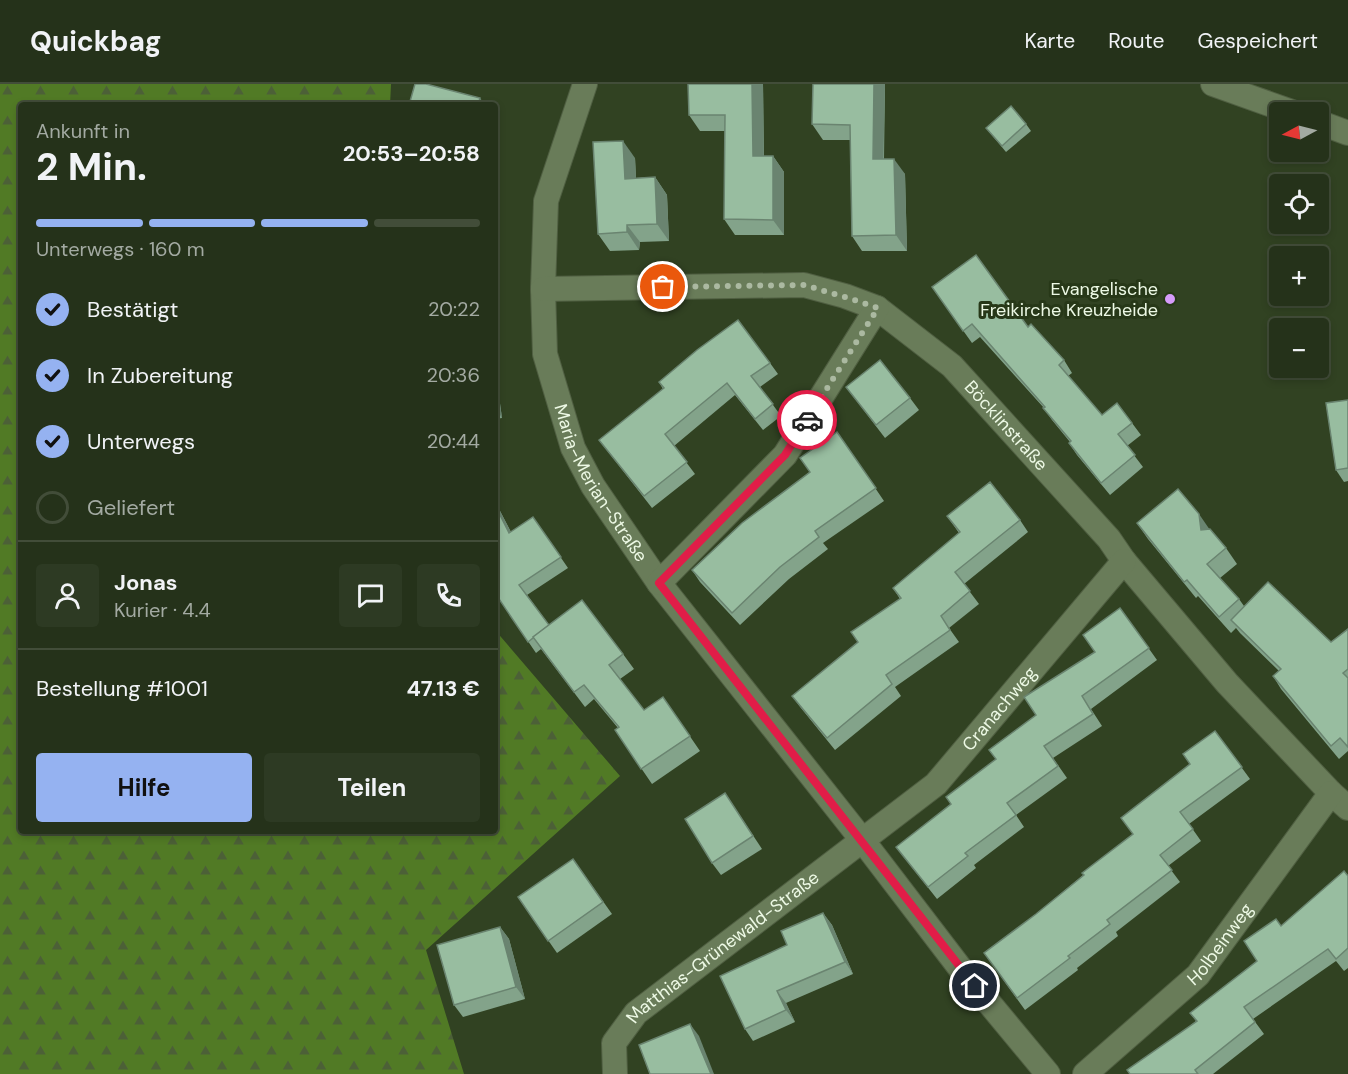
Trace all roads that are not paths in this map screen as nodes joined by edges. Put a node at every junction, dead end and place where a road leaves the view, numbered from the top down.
1 (585, 84) edge
2 (1212, 84) edge
3 (1269, 104) edge
4 (1329, 126) edge
5 (1348, 133) edge
6 (543, 289) junction
7 (878, 308) junction
8 (1124, 561) junction
9 (659, 583) junction
10 (1340, 800) edge
11 (863, 841) junction
12 (615, 1074) edge
13 (1048, 1074) edge
14 (1084, 1074) edge

1 - 6 street, Maria-Merian-Straße
2 - 3 street
4 - 5 street
6 - 7 street, Böcklinstraße
6 - 9 street, Maria-Merian-Straße
7 - 8 street, Böcklinstraße
7 - 9 street
8 - 10 street, Böcklinstraße
8 - 11 street, Cranachweg
9 - 11 street, Maria-Merian-Straße
10 - 14 street, Holbeinweg
11 - 12 street, Matthias-Grünewald-Straße
11 - 13 street, Maria-Merian-Straße

